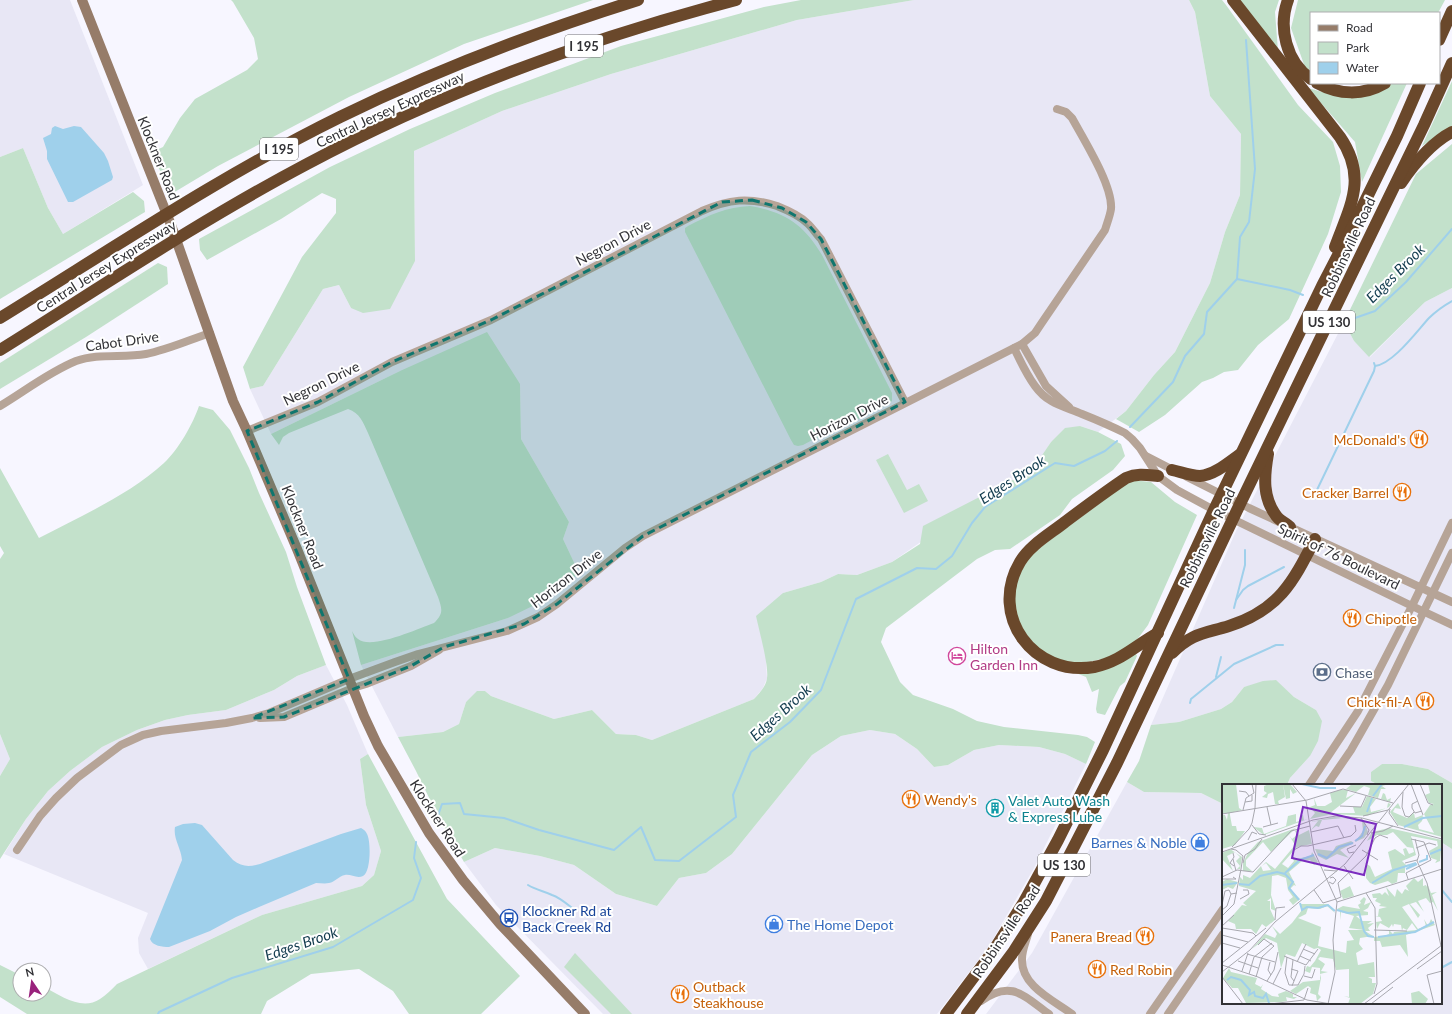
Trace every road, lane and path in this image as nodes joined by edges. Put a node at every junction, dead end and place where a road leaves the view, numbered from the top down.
1 (82, 0) edge
2 (638, 0) edge
3 (736, 0) edge
4 (1233, 0) edge
5 (1288, 0) edge
6 (1450, 14) edge
7 (1440, 29) edge
8 (1440, 38) edge
9 (1452, 63) edge
10 (1310, 78) edge
11 (1319, 84) edge
12 (1383, 84) edge
13 (1420, 84) edge
14 (1057, 109) dead end
15 (1452, 132) edge
16 (1386, 201) junction
17 (1311, 309) junction
18 (0, 318) edge
19 (210, 333) junction
20 (1022, 344) junction
21 (1014, 348) junction
22 (0, 350) edge
23 (906, 402) junction
24 (0, 406) edge
25 (1073, 410) junction
26 (248, 431) junction
27 (1270, 442) junction
28 (1241, 453) junction
29 (1145, 456) junction
30 (1172, 470) junction
31 (1158, 476) junction
32 (1221, 494) junction
33 (1240, 504) junction
34 (1214, 510) junction
35 (1233, 518) junction
36 (1452, 523) edge
37 (1290, 528) junction
38 (1315, 539) junction
39 (1452, 553) edge
40 (1307, 555) junction
41 (1420, 588) junction
42 (1432, 593) junction
43 (1452, 602) edge
44 (1412, 606) junction
45 (1424, 612) junction
46 (1452, 625) edge
47 (1158, 633) junction
48 (1165, 660) junction
49 (351, 684) junction
50 (1310, 784) edge
51 (1328, 784) edge
52 (17, 850) dead end
53 (1222, 910) edge
54 (1031, 924) junction
55 (1222, 935) edge
56 (969, 1011) edge
57 (585, 1014) edge
58 (946, 1014) edge
59 (1049, 1014) edge
60 (1072, 1014) edge
61 (1150, 1014) edge
62 (1168, 1014) edge

1 - 19 main road, Klockner Road
2 - 18 highway, Central Jersey Expressway / I 195
3 - 22 highway, Central Jersey Expressway / I 195
4 - 17 highway
5 - 10 highway
6 - 7 highway
6 - 8 highway
9 - 16 highway, Robbinsville Road / US 130
11 - 12 highway
13 - 17 highway, Robbinsville Road / US 130
14 - 20 street, Horizon Drive
15 - 16 highway
16 - 27 highway, Robbinsville Road / US 130
17 - 28 highway, Robbinsville Road / US 130
19 - 24 street, Cabot Drive
19 - 26 main road, Klockner Road
20 - 21 street, Horizon Drive
20 - 25 street
21 - 23 street, Horizon Drive
21 - 25 street
23 - 26 street, Negron Drive
23 - 49 street, Horizon Drive
25 - 29 street
26 - 49 main road, Klockner Road
27 - 33 highway, Robbinsville Road / US 130
27 - 37 highway
28 - 30 highway
28 - 32 highway, Robbinsville Road / US 130
29 - 30 street, Spirit of 76 Boulevard
29 - 31 street
30 - 32 street, Spirit of 76 Boulevard
31 - 34 street, Spirit of 76 Boulevard
31 - 47 highway
32 - 33 street, Spirit of 76 Boulevard
32 - 34 highway, Robbinsville Road / US 130
33 - 35 highway, Robbinsville Road / US 130
33 - 37 street, Spirit of 76 Boulevard
34 - 35 street, Spirit of 76 Boulevard
34 - 47 highway, Robbinsville Road / US 130
35 - 40 street, Spirit of 76 Boulevard
35 - 48 highway, Robbinsville Road / US 130
36 - 41 street
37 - 38 street, Spirit of 76 Boulevard
38 - 40 highway
38 - 41 street, Spirit of 76 Boulevard
39 - 42 street
40 - 44 street, Spirit of 76 Boulevard
40 - 48 highway
41 - 42 street, Spirit of 76 Boulevard
41 - 44 street
42 - 43 street, Spirit of 76 Boulevard
42 - 45 street
44 - 45 street, Spirit of 76 Boulevard
44 - 50 street
45 - 46 street, Spirit of 76 Boulevard
45 - 51 street
47 - 58 highway, Robbinsville Road / US 130
48 - 54 highway, Robbinsville Road / US 130
49 - 52 street, Horizon Drive
49 - 57 main road, Klockner Road
53 - 61 street
54 - 56 highway, Robbinsville Road / US 130
54 - 60 street
55 - 62 street
56 - 59 street

